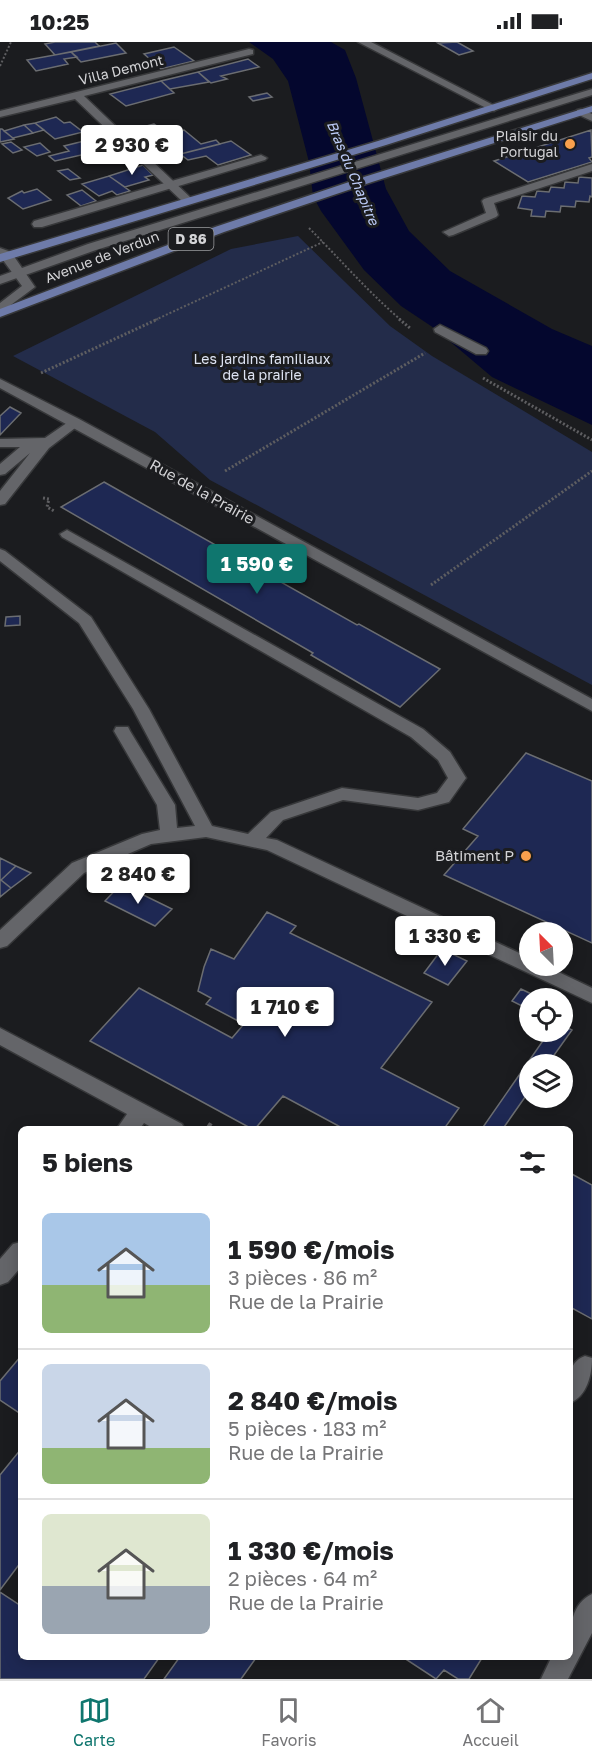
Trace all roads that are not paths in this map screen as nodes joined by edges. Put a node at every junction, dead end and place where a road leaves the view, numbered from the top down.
1 (363, 42) edge
2 (249, 52) dead end
3 (592, 76) edge
4 (592, 92) edge
5 (78, 96) junction
6 (494, 108) junction
7 (588, 113) edge
8 (0, 114) edge
9 (261, 158) dead end
10 (592, 167) edge
11 (171, 185) junction
12 (188, 201) junction
13 (38, 224) dead end
14 (449, 232) dead end
15 (2, 255) edge
16 (19, 272) junction
17 (0, 280) edge
18 (0, 311) edge
19 (440, 329) dead end
20 (481, 351) dead end
21 (0, 383) edge
22 (74, 422) junction
23 (54, 438) junction
24 (34, 443) junction
25 (0, 444) edge
26 (0, 471) edge
27 (0, 501) edge
28 (67, 534) dead end
29 (0, 554) edge
30 (592, 706) edge
31 (122, 731) dead end
32 (206, 831) junction
33 (169, 835) junction
34 (252, 841) junction
35 (0, 941) edge
36 (592, 996) edge
37 (0, 1036) edge
38 (142, 1111) junction
39 (129, 1126) edge
40 (168, 1126) edge
41 (18, 1254) edge
42 (0, 1275) edge
43 (582, 1364) edge
44 (573, 1385) edge
45 (592, 1607) edge
46 (573, 1643) edge
47 (564, 1660) edge
48 (554, 1679) edge

1 - 6 street
2 - 5 street, Villa Demont
3 - 6 main road, Avenue de Verdun / D 86
4 - 16 street, Avenue de Verdun
5 - 8 street, Villa Demont
5 - 11 street
6 - 12 main road, Avenue de Verdun / D 86
7 - 18 main road, Avenue de Verdun / D 86
9 - 11 street
10 - 14 street
11 - 12 street
11 - 13 street
12 - 15 main road, Avenue de Verdun / D 86
15 - 16 street
16 - 17 street, Avenue de Verdun
16 - 18 street
19 - 20 street
21 - 22 street, Rue de la Prairie
22 - 23 street
22 - 30 street, Rue de la Prairie
23 - 24 street
23 - 27 street
24 - 25 street
24 - 26 street
28 - 34 street
29 - 32 street
31 - 33 street
32 - 33 street
32 - 34 street
33 - 35 street
34 - 36 street
37 - 38 street
38 - 39 street
38 - 40 street
41 - 42 street
43 - 44 street
45 - 46 street
47 - 48 street

